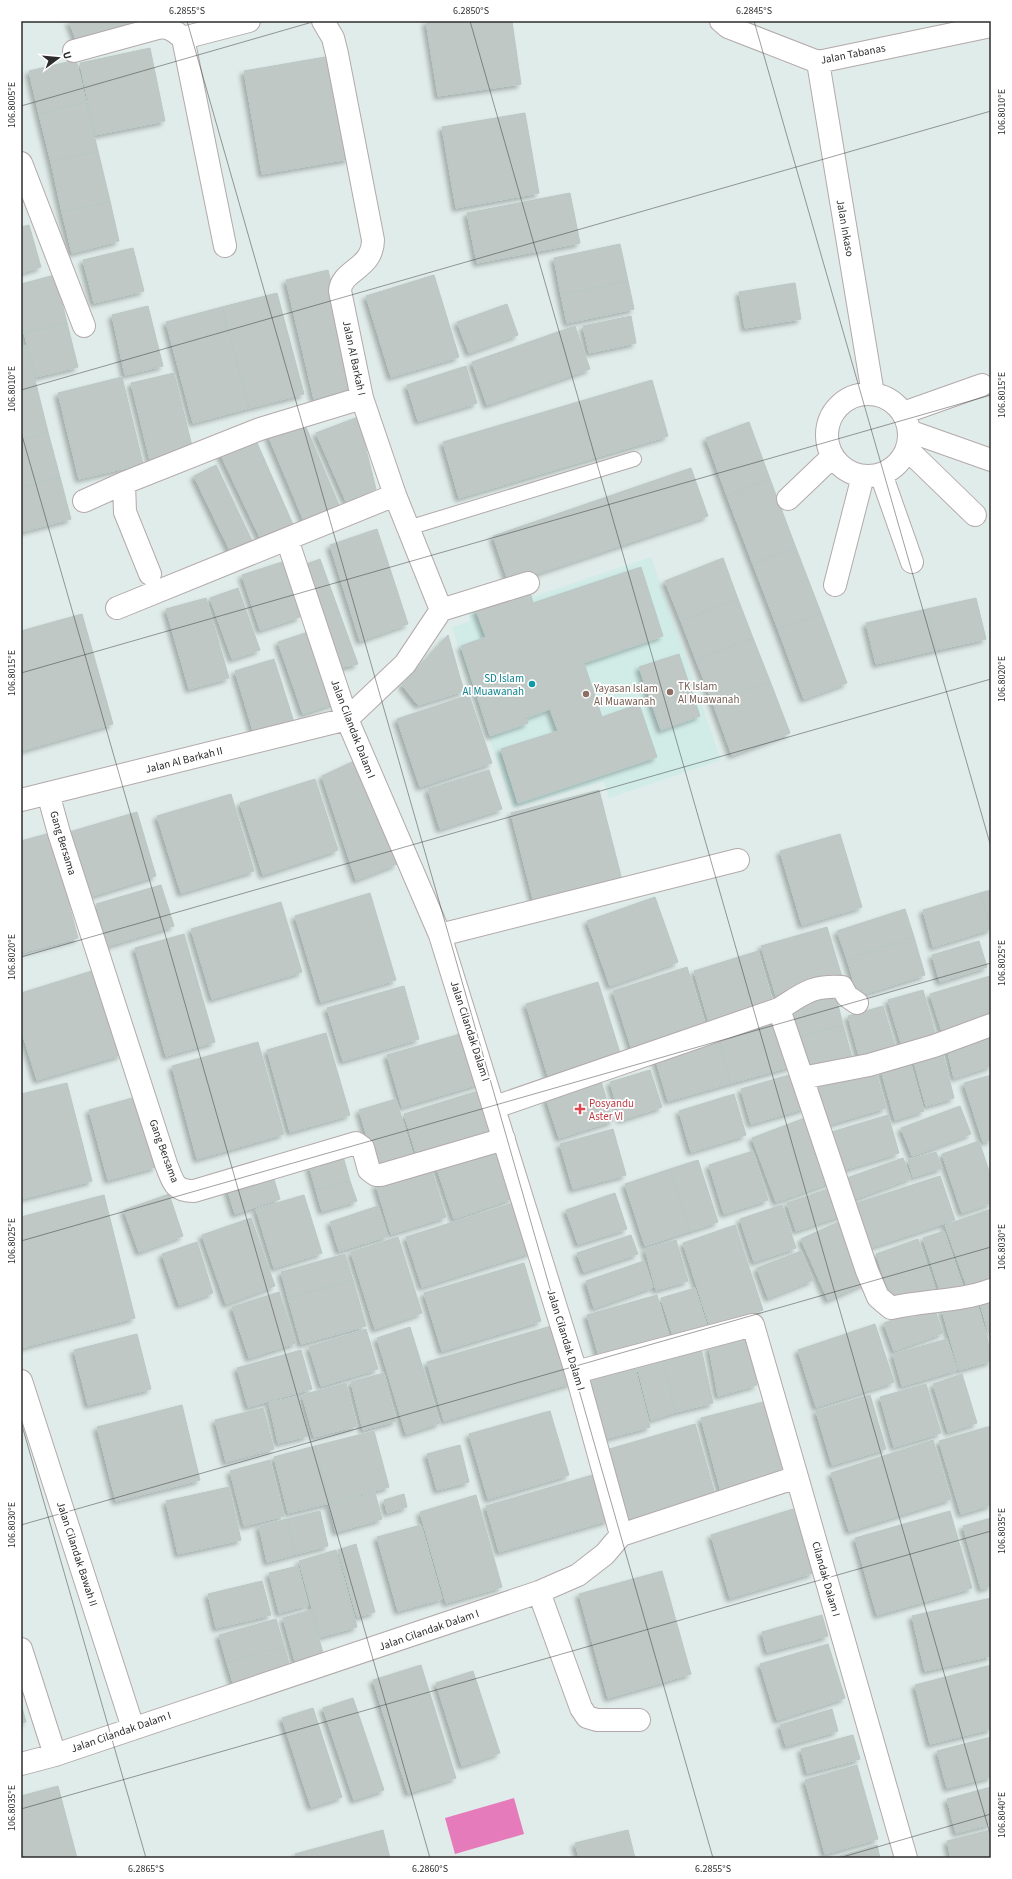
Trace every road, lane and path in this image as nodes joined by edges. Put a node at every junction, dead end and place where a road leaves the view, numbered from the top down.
1 (249, 21) edge
2 (323, 21) edge
3 (721, 21) edge
4 (991, 26) edge
5 (183, 38) junction
6 (74, 51) dead end
7 (818, 62) junction
8 (21, 163) edge
9 (225, 246) dead end
10 (84, 326) dead end
11 (982, 385) dead end
12 (873, 394) junction
13 (362, 398) junction
14 (906, 431) junction
15 (833, 456) junction
16 (634, 459) dead end
17 (991, 460) edge
18 (872, 475) junction
19 (124, 483) junction
20 (395, 495) junction
21 (788, 499) dead end
22 (84, 501) dead end
23 (975, 515) dead end
24 (408, 528) junction
25 (286, 539) junction
26 (912, 562) dead end
27 (150, 574) dead end
28 (528, 583) dead end
29 (835, 585) dead end
30 (117, 608) dead end
31 (441, 610) junction
32 (347, 719) junction
33 (48, 793) junction
34 (21, 800) edge
35 (738, 860) dead end
36 (440, 935) junction
37 (857, 1003) dead end
38 (779, 1009) junction
39 (991, 1026) edge
40 (802, 1078) junction
41 (495, 1107) junction
42 (504, 1139) junction
43 (991, 1290) edge
44 (576, 1372) junction
45 (21, 1381) edge
46 (797, 1477) junction
47 (621, 1534) junction
48 (538, 1592) junction
49 (21, 1649) edge
50 (639, 1720) dead end
51 (133, 1728) junction
52 (55, 1755) junction
53 (21, 1764) edge
54 (906, 1858) edge

1 - 5 street
2 - 13 street, Jalan Al Barkah I
3 - 7 street, Jalan Tabanas
4 - 7 street, Jalan Tabanas
5 - 6 street
5 - 9 street
7 - 12 street, Jalan Inkaso
8 - 10 street
11 - 14 street
12 - 14 street
12 - 15 street
13 - 19 street
13 - 20 street, Jalan Al Barkah I
14 - 17 street
14 - 18 street
14 - 23 street
15 - 18 street
15 - 21 street
16 - 24 lane
18 - 26 street
18 - 29 street
19 - 22 street
19 - 27 street
20 - 24 street, Jalan Al Barkah I
20 - 25 street
24 - 31 street, Jalan Al Barkah I
25 - 30 street
25 - 32 street, Jalan Cilandak Dalam I
28 - 31 street
31 - 32 street
32 - 33 street, Jalan Al Barkah II
32 - 36 street, Jalan Cilandak Dalam I
33 - 34 street, Jalan Al Barkah II
33 - 42 street, Gang Bersama
35 - 36 street
36 - 41 street, Jalan Cilandak Dalam I
37 - 38 street
38 - 40 street
38 - 41 street
39 - 40 street
40 - 43 street
41 - 42 street, Jalan Cilandak Dalam I
42 - 44 street, Jalan Cilandak Dalam I
44 - 46 street, Cilandak Dalam I
44 - 47 street, Jalan Cilandak Dalam I
45 - 51 street, Jalan Cilandak Bawah II
46 - 47 street
46 - 54 street, Cilandak Dalam I
47 - 48 street, Jalan Cilandak Dalam I
48 - 50 street
48 - 51 street, Jalan Cilandak Dalam I
49 - 52 street
51 - 52 street, Jalan Cilandak Dalam I
52 - 53 street, Jalan Cilandak Dalam I

